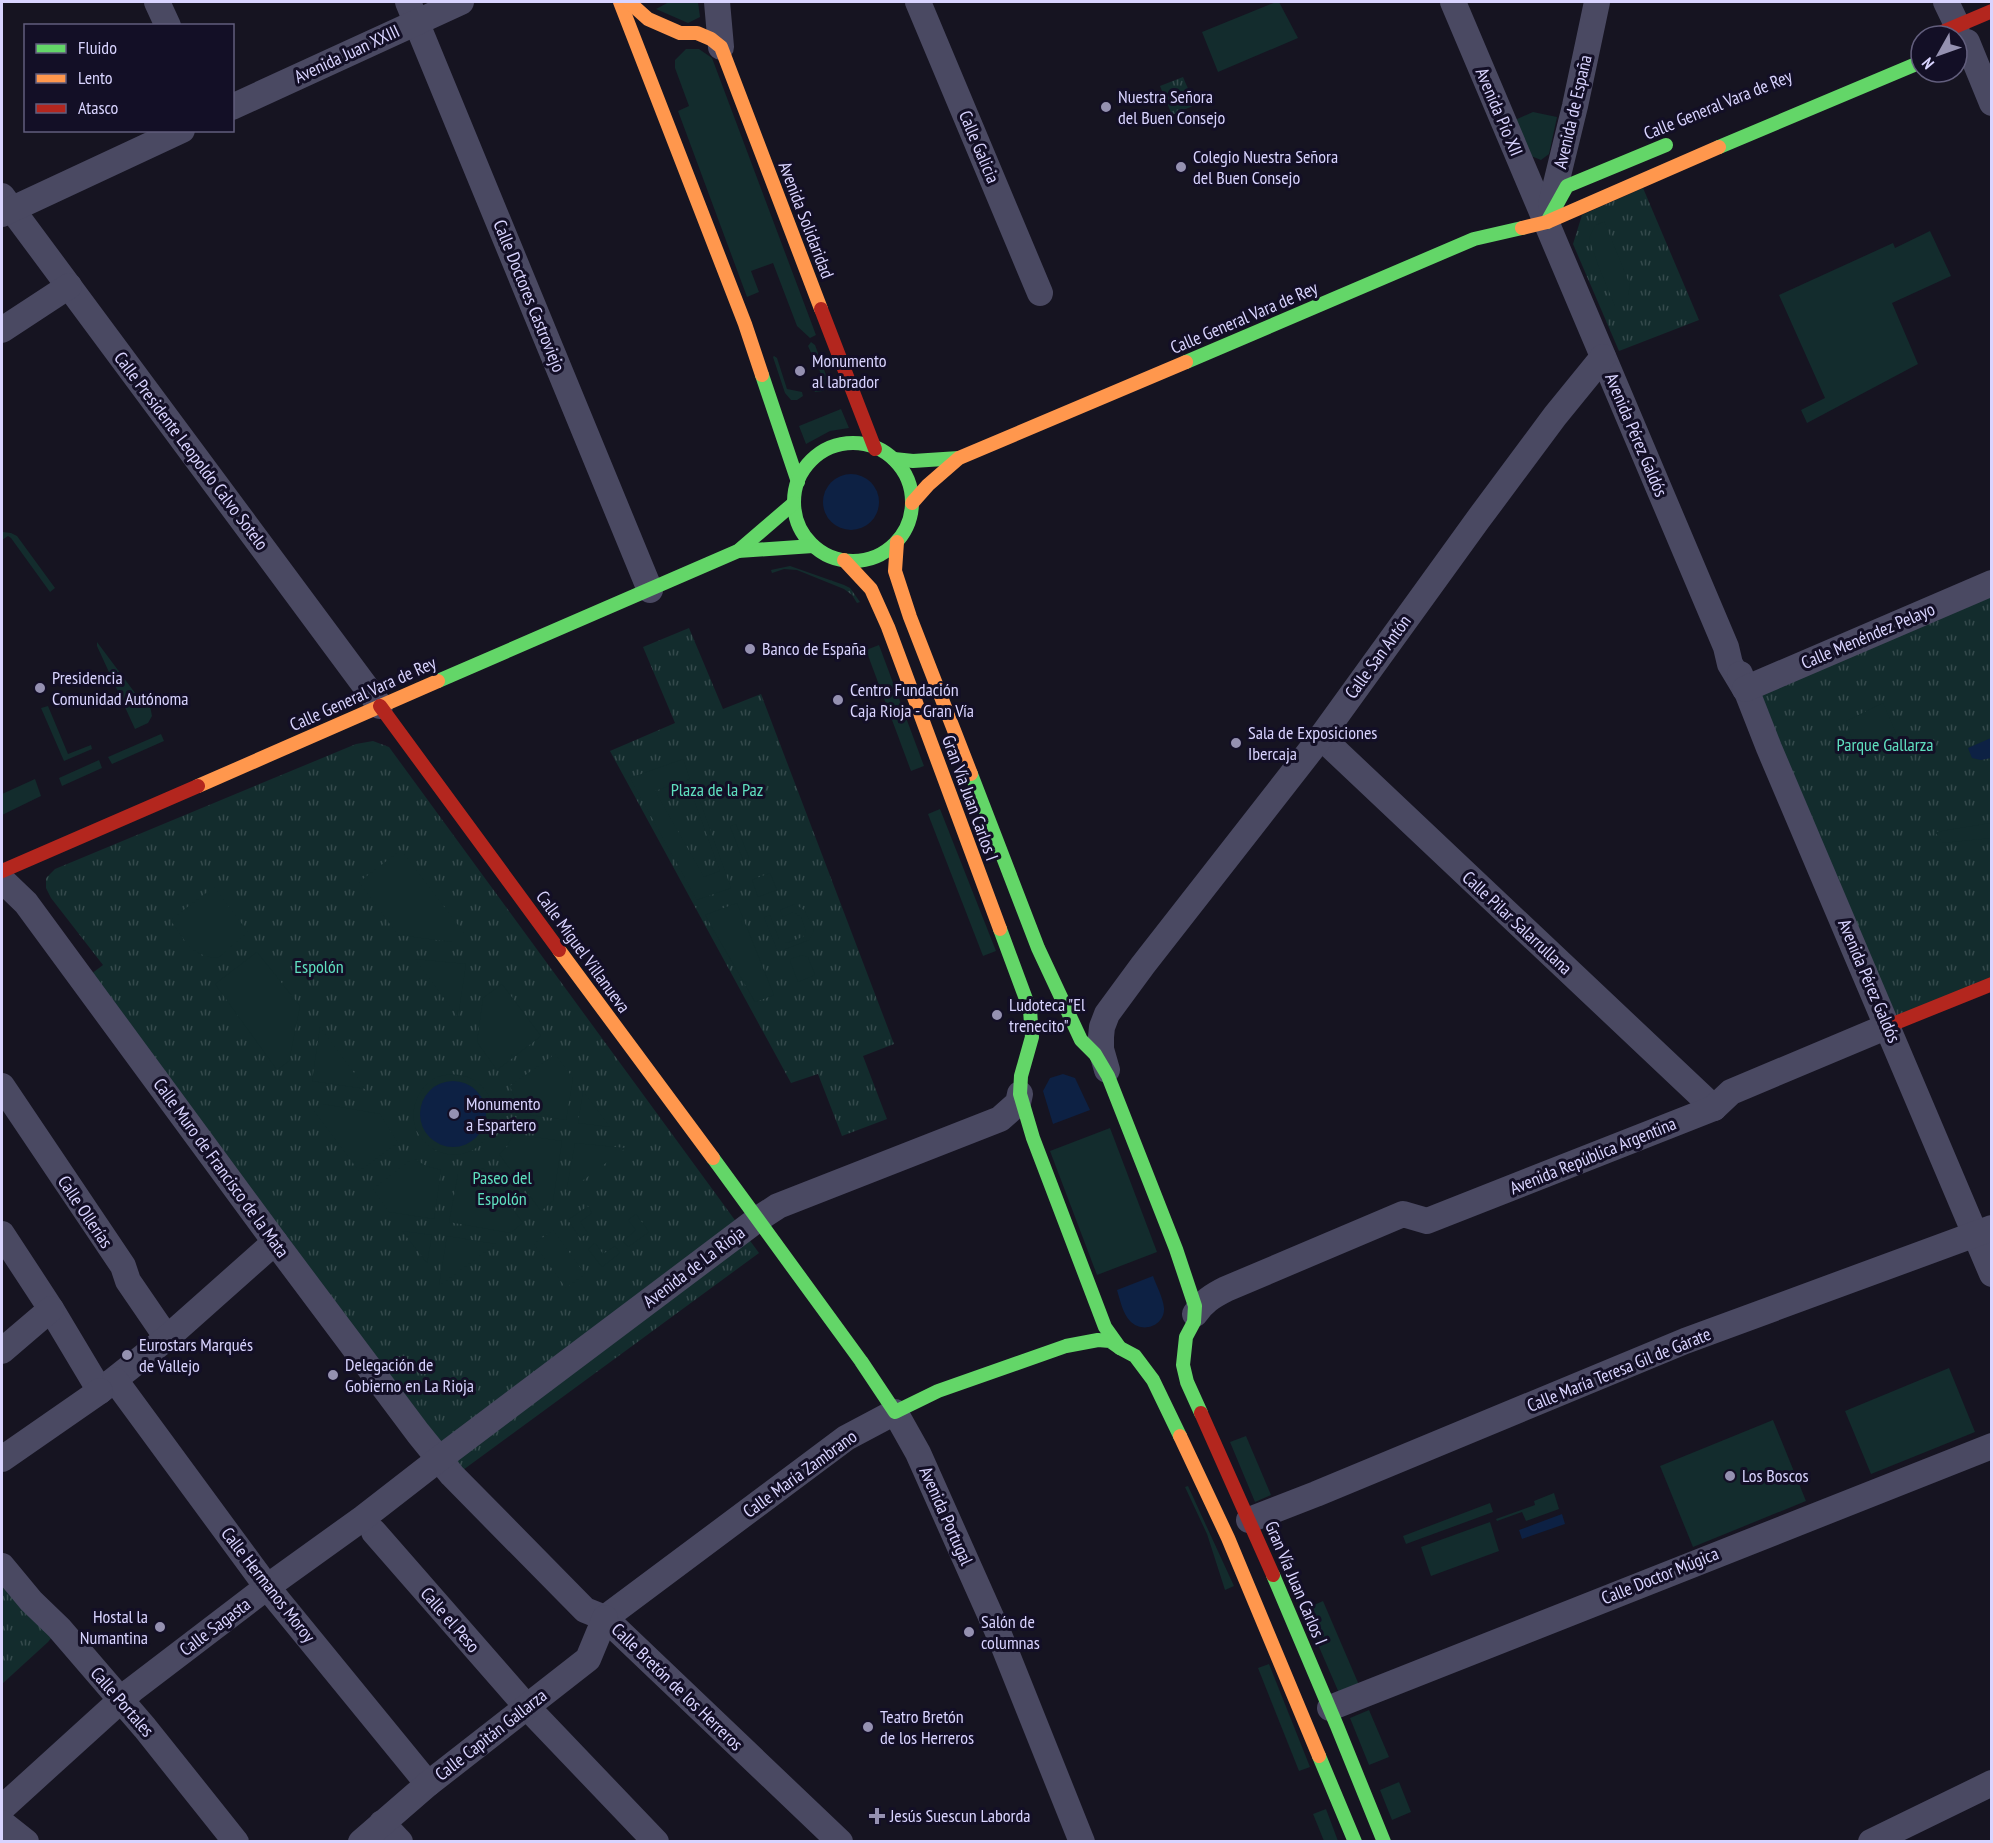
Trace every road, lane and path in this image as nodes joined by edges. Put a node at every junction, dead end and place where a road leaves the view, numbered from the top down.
1 (157, 2) edge
2 (461, 2) edge
3 (620, 2) edge
4 (629, 2) edge
5 (717, 2) edge
6 (918, 2) edge
7 (1453, 2) edge
8 (1597, 2) edge
9 (1946, 2) edge
10 (1992, 11) edge
11 (412, 12) edge
12 (167, 24) edge
13 (1959, 24) edge
14 (680, 33) junction
15 (1969, 34) edge
16 (665, 45) dead end
17 (1969, 45) edge
18 (721, 47) junction
19 (656, 59) dead end
20 (1909, 67) edge
21 (649, 78) junction
22 (1992, 103) edge
23 (234, 106) edge
24 (177, 132) edge
25 (1682, 139) dead end
26 (5, 206) edge
27 (1547, 222) junction
28 (69, 286) junction
29 (1040, 293) dead end
30 (2, 330) edge
31 (1603, 357) junction
32 (875, 449) junction
33 (959, 458) junction
34 (894, 459) junction
35 (798, 482) junction
36 (794, 503) junction
37 (912, 503) junction
38 (897, 542) junction
39 (813, 546) junction
40 (738, 551) junction
41 (844, 560) junction
42 (1992, 584) edge
43 (650, 590) junction
44 (1745, 689) junction
45 (380, 706) junction
46 (1321, 737) junction
47 (2, 871) edge
48 (2, 880) edge
49 (1992, 984) edge
50 (1105, 1020) junction
51 (1888, 1026) junction
52 (1071, 1031) junction
53 (1042, 1044) dead end
54 (1027, 1059) junction
55 (1108, 1076) junction
56 (2, 1086) edge
57 (1020, 1094) junction
58 (1714, 1108) junction
59 (980, 1128) junction
60 (1033, 1138) junction
61 (758, 1219) junction
62 (1983, 1232) edge
63 (2, 1234) edge
64 (275, 1242) junction
65 (1992, 1274) edge
66 (51, 1309) junction
67 (1101, 1315) junction
68 (1190, 1326) junction
69 (167, 1338) junction
70 (1082, 1342) junction
71 (1120, 1348) junction
72 (2, 1351) edge
73 (1172, 1352) dead end
74 (1135, 1356) junction
75 (1155, 1358) dead end
76 (102, 1383) junction
77 (895, 1412) junction
78 (1992, 1446) edge
79 (2, 1459) edge
80 (439, 1459) junction
81 (1249, 1520) junction
82 (374, 1532) dead end
83 (2, 1566) edge
84 (267, 1587) junction
85 (605, 1618) junction
86 (120, 1700) junction
87 (527, 1707) junction
88 (1330, 1708) junction
89 (1992, 1783) edge
90 (428, 1784) junction
91 (2, 1808) edge
92 (2, 1823) edge
93 (382, 1823) junction
94 (27, 1842) edge
95 (237, 1842) edge
96 (362, 1842) edge
97 (400, 1842) edge
98 (656, 1842) edge
99 (840, 1842) edge
100 (1082, 1842) edge
101 (1355, 1842) edge
102 (1384, 1842) edge
103 (1870, 1842) edge

1 - 12 street
2 - 11 street, Avenida Juan XXIII
3 - 21 main road
4 - 14 main road
5 - 18 street
6 - 29 street, Calle Galicia
7 - 27 street, Avenida Pío XII
8 - 27 street, Avenida de España
9 - 13 street
10 - 15 main road
11 - 23 street, Avenida Juan XXIII
11 - 43 street, Calle Doctores Castroviejo
14 - 16 main road
14 - 18 main road
17 - 22 street
18 - 32 main road, Avenida Solidaridad
19 - 21 main road
20 - 27 main road, Calle General Vara de Rey
21 - 35 main road
24 - 26 street
25 - 27 main road, Calle General Vara de Rey
26 - 28 street, Calle Presidente Leopoldo Calvo Sotelo
27 - 31 street, Avenida Pérez Galdós
27 - 33 main road, Calle General Vara de Rey
28 - 30 street
28 - 45 street, Calle Presidente Leopoldo Calvo Sotelo
31 - 44 street, Avenida Pérez Galdós
31 - 46 street, Calle San Antón
32 - 34 main road
32 - 35 main road
33 - 34 main road, Calle General Vara de Rey
33 - 37 main road, Calle General Vara de Rey
34 - 37 main road
35 - 36 main road
36 - 39 main road
36 - 40 main road, Calle General Vara de Rey
37 - 38 main road
38 - 41 main road
38 - 52 main road, Gran Vía Juan Carlos I
39 - 40 main road, Calle General Vara de Rey
39 - 41 main road
40 - 43 main road, Calle General Vara de Rey
41 - 54 main road, Gran Vía Juan Carlos I
42 - 44 street, Calle Menéndez Pelayo
43 - 45 main road, Calle General Vara de Rey
44 - 51 street, Avenida Pérez Galdós
45 - 47 main road, Calle General Vara de Rey
45 - 61 main road, Calle Miguel Villanueva
46 - 50 street, Calle San Antón
46 - 58 street, Calle Pilar Salarrullana
48 - 64 street, Calle Muro de Francisco de la Mata
49 - 51 main road, Avenida República Argentina
50 - 52 street, Calle San Antón
50 - 55 street
51 - 58 street, Avenida República Argentina
51 - 62 street, Avenida Pérez Galdós
52 - 55 main road, Gran Vía Juan Carlos I
53 - 54 main road
54 - 57 main road, Gran Vía Juan Carlos I
55 - 68 main road, Gran Vía Juan Carlos I
56 - 69 street, Calle Ollerías
57 - 59 street, Avenida de La Rioja
57 - 60 main road, Gran Vía Juan Carlos I
58 - 68 street, Avenida República Argentina
59 - 60 street, Avenida de La Rioja
59 - 61 street, Avenida de La Rioja
60 - 67 main road, Gran Vía Juan Carlos I
61 - 77 main road, Avenida Portugal
61 - 80 street, Avenida de La Rioja
62 - 65 street, Avenida Pérez Galdós
62 - 81 street, Calle María Teresa Gil de Gárate
63 - 66 street, Calle Hermanos Moroy
64 - 69 street
64 - 80 street, Calle Muro de Francisco de la Mata
66 - 72 street
66 - 76 street, Calle Hermanos Moroy
67 - 70 main road
67 - 71 main road, Gran Vía Juan Carlos I
68 - 73 main road
68 - 81 main road, Gran Vía Juan Carlos I
69 - 76 street
70 - 71 main road, Calle María Zambrano
70 - 77 main road, Calle María Zambrano
71 - 74 main road, Gran Vía Juan Carlos I
74 - 75 main road, Gran Vía Juan Carlos I
74 - 101 main road, Gran Vía Juan Carlos I
76 - 79 street
76 - 84 street, Calle Hermanos Moroy
77 - 85 street, Calle María Zambrano
77 - 100 street, Avenida Portugal
78 - 88 street, Calle Doctor Múgica
80 - 84 street, Calle Sagasta
80 - 85 street, Calle Bretón de los Herreros
81 - 88 main road, Gran Vía Juan Carlos I
82 - 87 street, Calle el Peso
83 - 86 street, Calle Portales
84 - 86 street, Calle Sagasta
84 - 90 street, Calle Hermanos Moroy
85 - 87 street, Calle Capitán Gallarza
85 - 99 street, Calle Bretón de los Herreros
86 - 91 street, Calle Sagasta
86 - 95 street, Calle Portales
87 - 90 street, Calle Capitán Gallarza
87 - 98 street, Calle el Peso
88 - 102 main road, Gran Vía Juan Carlos I
89 - 103 street
90 - 93 street, Calle Capitán Gallarza
92 - 94 street
93 - 96 street, Calle Capitán Gallarza
93 - 97 street

